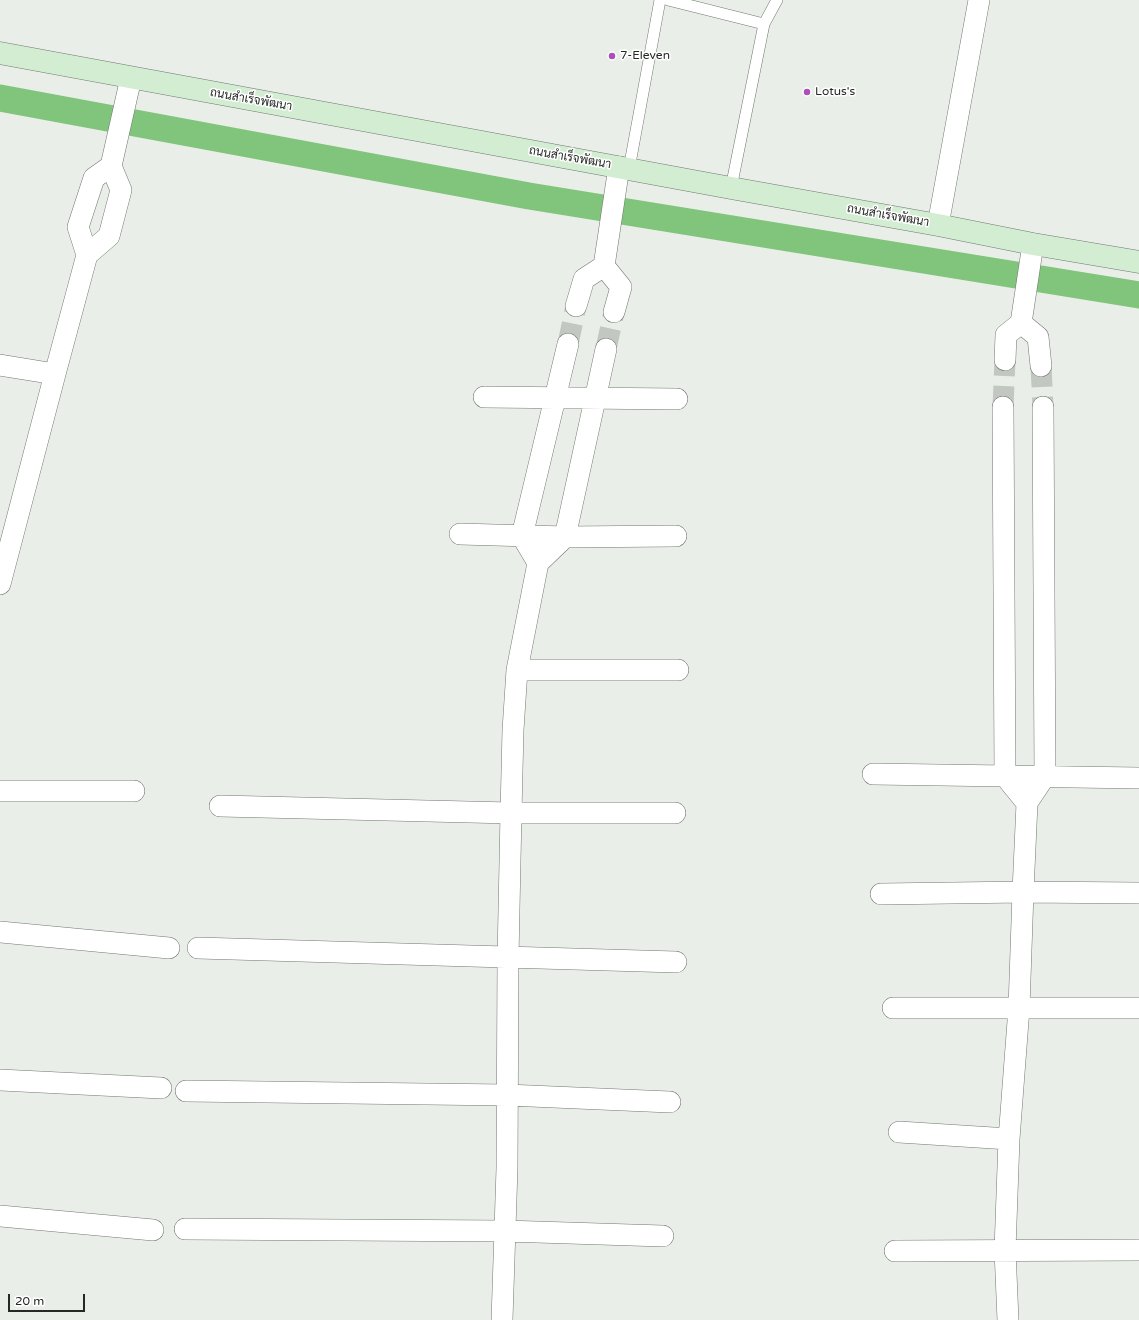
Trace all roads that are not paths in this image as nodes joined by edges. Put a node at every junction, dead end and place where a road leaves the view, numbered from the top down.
1 (660, 0) edge
2 (668, 0) edge
3 (777, 0) edge
4 (979, 0) edge
5 (764, 24) junction
6 (0, 53) edge
7 (131, 78) junction
8 (113, 159) junction
9 (624, 168) junction
10 (731, 188) junction
11 (938, 225) junction
12 (1033, 244) junction
13 (87, 255) junction
14 (605, 261) junction
15 (1139, 262) edge
16 (576, 306) tunnel mouth
17 (614, 312) tunnel mouth
18 (1022, 318) junction
19 (568, 344) tunnel mouth
20 (606, 349) tunnel mouth
21 (1005, 360) tunnel mouth
22 (0, 365) edge
23 (1041, 366) tunnel mouth
24 (55, 374) junction
25 (484, 397) dead end
26 (555, 398) junction
27 (595, 398) junction
28 (677, 399) dead end
29 (1044, 407) tunnel mouth
30 (1003, 408) tunnel mouth
31 (460, 534) dead end
32 (522, 536) junction
33 (676, 536) dead end
34 (565, 537) junction
35 (6, 539) edge
36 (538, 563) junction
37 (0, 584) edge
38 (517, 670) junction
39 (678, 670) dead end
40 (873, 774) dead end
41 (1005, 776) junction
42 (1044, 776) junction
43 (1139, 778) edge
44 (134, 791) dead end
45 (0, 792) edge
46 (1027, 803) junction
47 (220, 806) dead end
48 (510, 813) junction
49 (675, 813) dead end
50 (1023, 892) junction
51 (1139, 893) edge
52 (881, 894) dead end
53 (0, 932) edge
54 (169, 948) dead end
55 (198, 948) dead end
56 (508, 958) junction
57 (676, 962) dead end
58 (893, 1008) dead end
59 (1019, 1008) junction
60 (1139, 1008) edge
61 (0, 1080) edge
62 (161, 1088) dead end
63 (186, 1091) dead end
64 (507, 1095) junction
65 (670, 1102) dead end
66 (899, 1132) dead end
67 (1009, 1139) junction
68 (0, 1216) edge
69 (185, 1229) dead end
70 (153, 1230) dead end
71 (505, 1231) junction
72 (663, 1236) dead end
73 (1005, 1250) junction
74 (1139, 1250) edge
75 (895, 1251) dead end
76 (502, 1320) edge
77 (1008, 1320) edge

1 - 9 lane
2 - 5 lane
3 - 5 lane
4 - 11 street
5 - 10 lane
6 - 7 street, ถนนสำเร็จพัฒนา
7 - 8 street
7 - 9 street, ถนนสำเร็จพัฒนา
8 - 13 street
8 - 13 street
9 - 10 street, ถนนสำเร็จพัฒนา
9 - 14 street
10 - 11 street, ถนนสำเร็จพัฒนา
11 - 12 street, ถนนสำเร็จพัฒนา
12 - 15 street, ถนนสำเร็จพัฒนา
12 - 18 street
13 - 24 street
14 - 16 street
14 - 17 street
18 - 21 street
18 - 23 street
19 - 26 street
20 - 27 street
22 - 24 street
24 - 35 street
25 - 26 street
26 - 27 street
26 - 32 street
27 - 28 street
27 - 34 street
29 - 42 street
30 - 41 street
31 - 32 street
32 - 34 street
32 - 36 street
33 - 34 street
34 - 36 street
35 - 37 street
36 - 38 street
38 - 39 street
38 - 48 street
40 - 41 street
41 - 42 street
41 - 46 street
42 - 43 street
42 - 46 street
44 - 45 street
46 - 50 street
47 - 48 street
48 - 49 street
48 - 56 street
50 - 51 street
50 - 52 street
50 - 59 street
53 - 54 street
55 - 56 street
56 - 57 street
56 - 64 street
58 - 59 street
59 - 60 street
59 - 67 street
61 - 62 street
63 - 64 street
64 - 65 street
64 - 71 street
66 - 67 street
67 - 73 street
68 - 70 street
69 - 71 street
71 - 72 street
71 - 76 street
73 - 74 street
73 - 75 street
73 - 77 street

